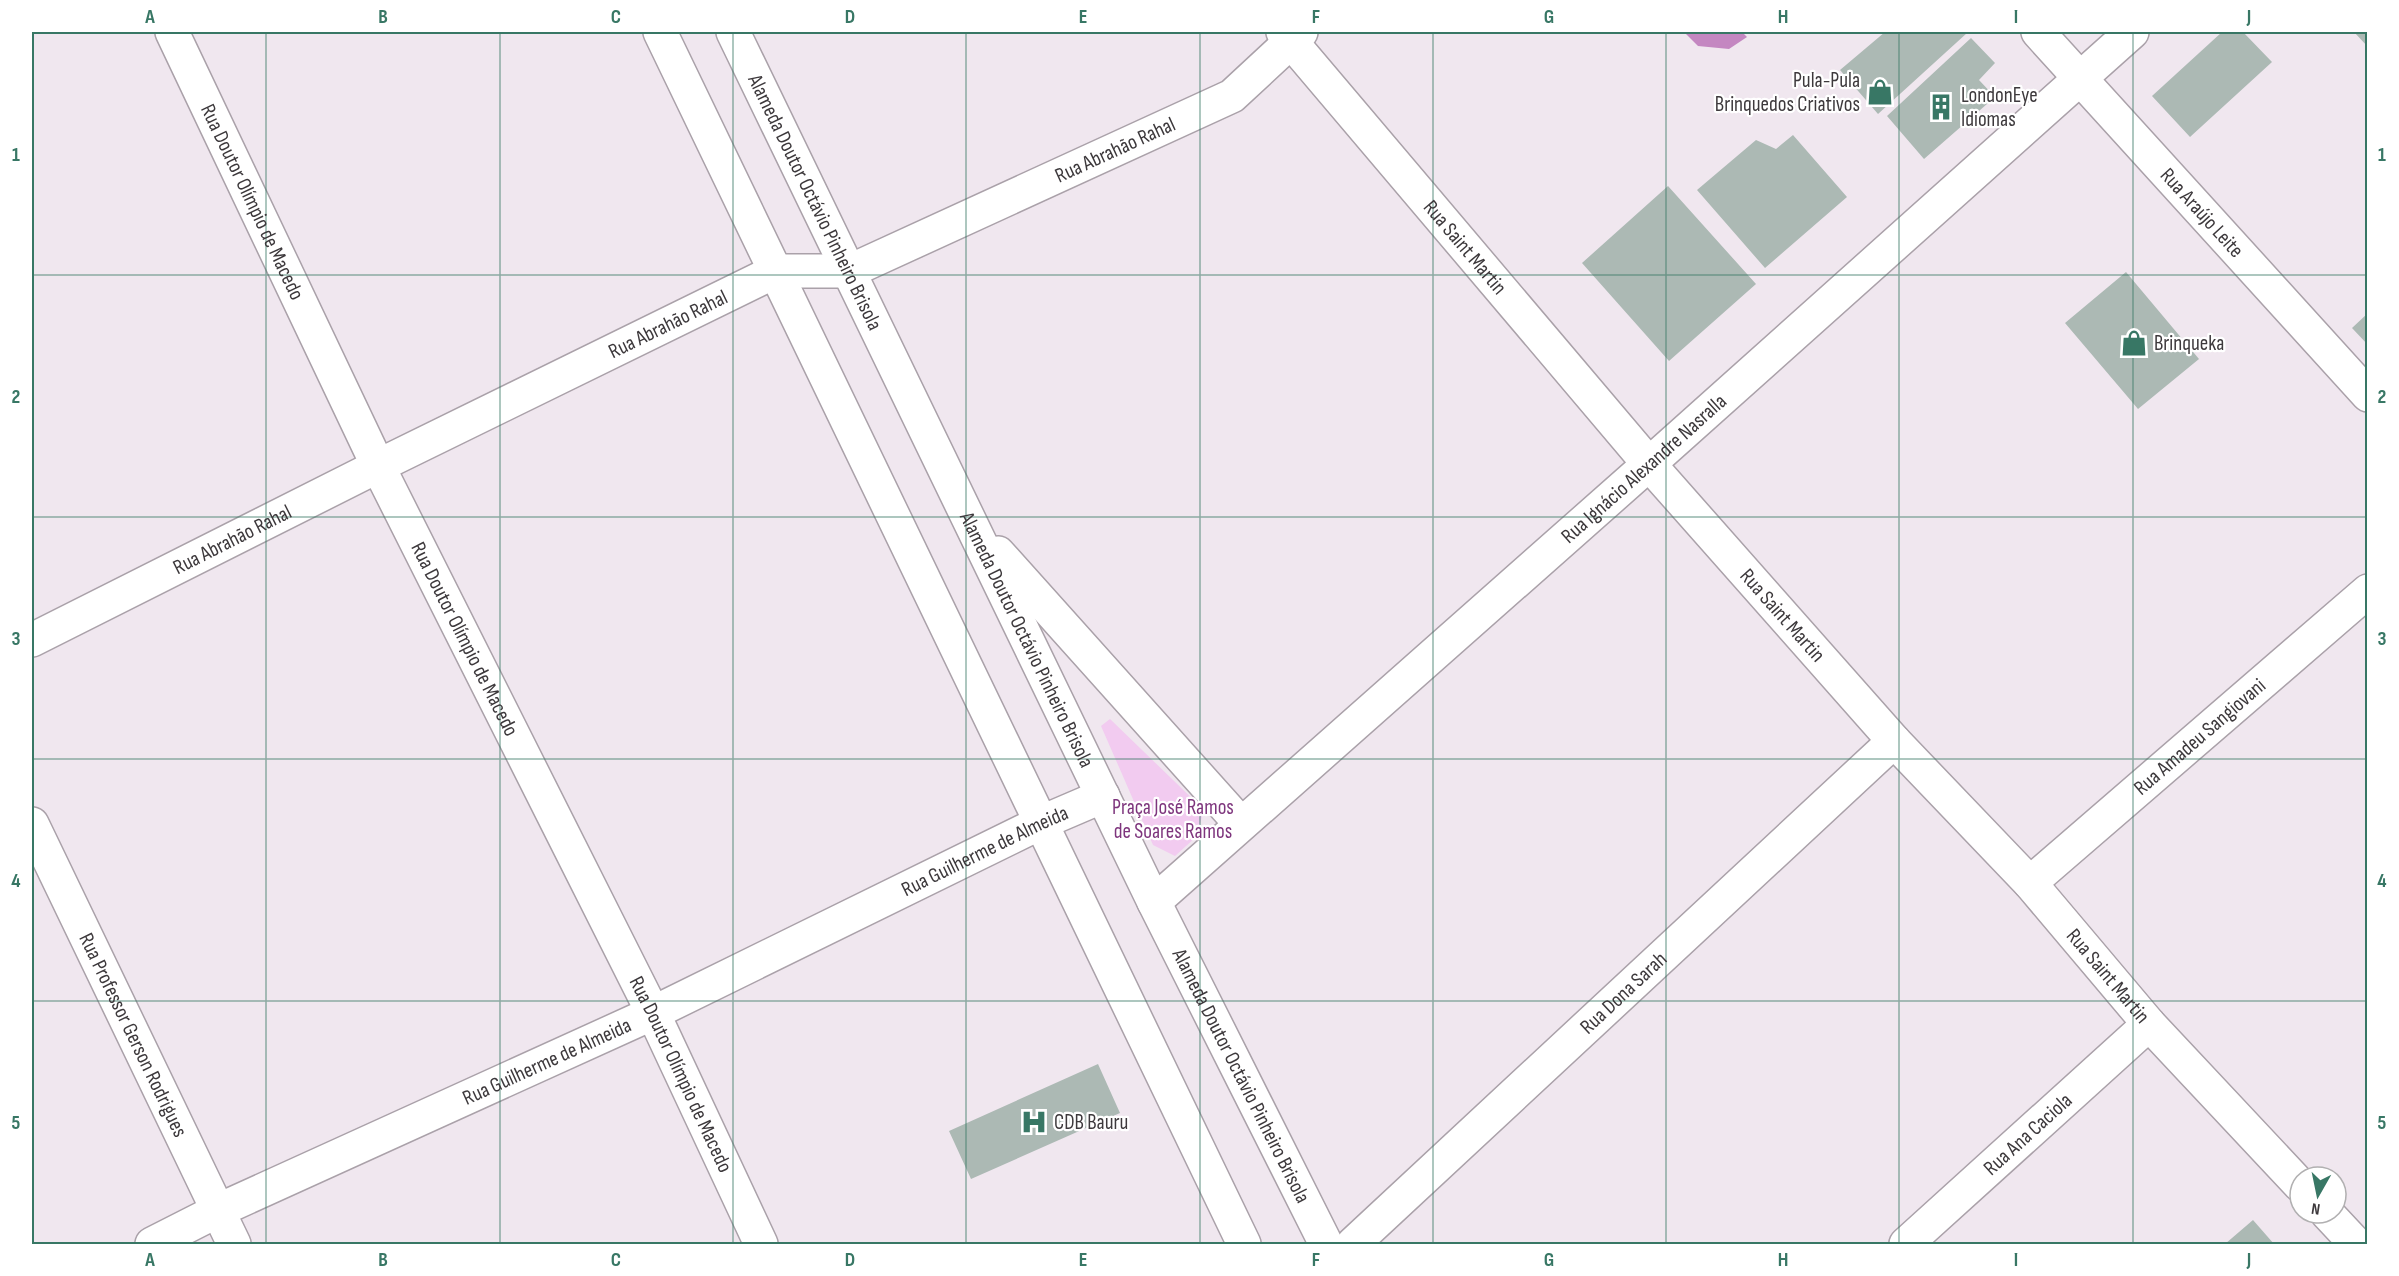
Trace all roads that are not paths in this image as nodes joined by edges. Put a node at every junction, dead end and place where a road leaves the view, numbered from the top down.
1 (172, 32) edge
2 (660, 32) edge
3 (733, 32) edge
4 (2037, 32) edge
5 (2132, 32) edge
6 (1292, 35) edge
7 (2080, 76) junction
8 (776, 271) junction
9 (850, 271) junction
10 (2367, 395) edge
11 (1649, 464) junction
12 (378, 466) junction
13 (972, 524) junction
14 (2367, 591) edge
15 (32, 640) edge
16 (1894, 741) junction
17 (1103, 796) junction
18 (1040, 823) junction
19 (32, 824) edge
20 (1241, 824) junction
21 (2030, 883) junction
22 (1154, 902) junction
23 (653, 1013) junction
24 (2149, 1024) junction
25 (2288, 1172) edge
26 (218, 1211) junction
27 (2338, 1225) edge
28 (152, 1245) edge
29 (234, 1245) edge
30 (760, 1245) edge
31 (1244, 1245) edge
32 (1326, 1245) edge
33 (1353, 1245) edge
34 (1906, 1245) edge
35 (2356, 1245) edge

1 - 12 street, Rua Doutor Olímpio de Macedo
2 - 8 street
3 - 9 street, Alameda Doutor Octávio Pinheiro Brisola
4 - 7 street, Rua Araújo Leite
5 - 7 street, Rua Ignácio Alexandre Nasralla
6 - 9 street, Rua Abrahão Rahal
6 - 11 street, Rua Saint Martin
7 - 10 street, Rua Araújo Leite
7 - 11 street, Rua Ignácio Alexandre Nasralla
8 - 9 street, Rua Abrahão Rahal
8 - 12 street, Rua Abrahão Rahal
8 - 18 street
9 - 13 street, Alameda Doutor Octávio Pinheiro Brisola
11 - 16 street, Rua Saint Martin
11 - 20 street, Rua Ignácio Alexandre Nasralla
12 - 15 street, Rua Abrahão Rahal
12 - 23 street, Rua Doutor Olímpio de Macedo
13 - 17 street, Alameda Doutor Octávio Pinheiro Brisola
13 - 20 street
14 - 21 street, Rua Amadeu Sangiovani
16 - 21 street, Rua Saint Martin
16 - 33 street, Rua Dona Sarah
17 - 18 street, Rua Guilherme de Almeida
17 - 22 street, Alameda Doutor Octávio Pinheiro Brisola
18 - 23 street, Rua Guilherme de Almeida
18 - 31 street
19 - 26 street, Rua Professor Gerson Rodrigues
20 - 22 street, Rua Ignácio Alexandre Nasralla
21 - 24 street, Rua Saint Martin
22 - 32 street, Alameda Doutor Octávio Pinheiro Brisola
23 - 26 street, Rua Guilherme de Almeida
23 - 30 street, Rua Doutor Olímpio de Macedo
24 - 25 street, Rua Saint Martin
24 - 34 street, Rua Ana Caciola
26 - 28 street, Rua Guilherme de Almeida
26 - 29 street, Rua Professor Gerson Rodrigues
27 - 35 street

